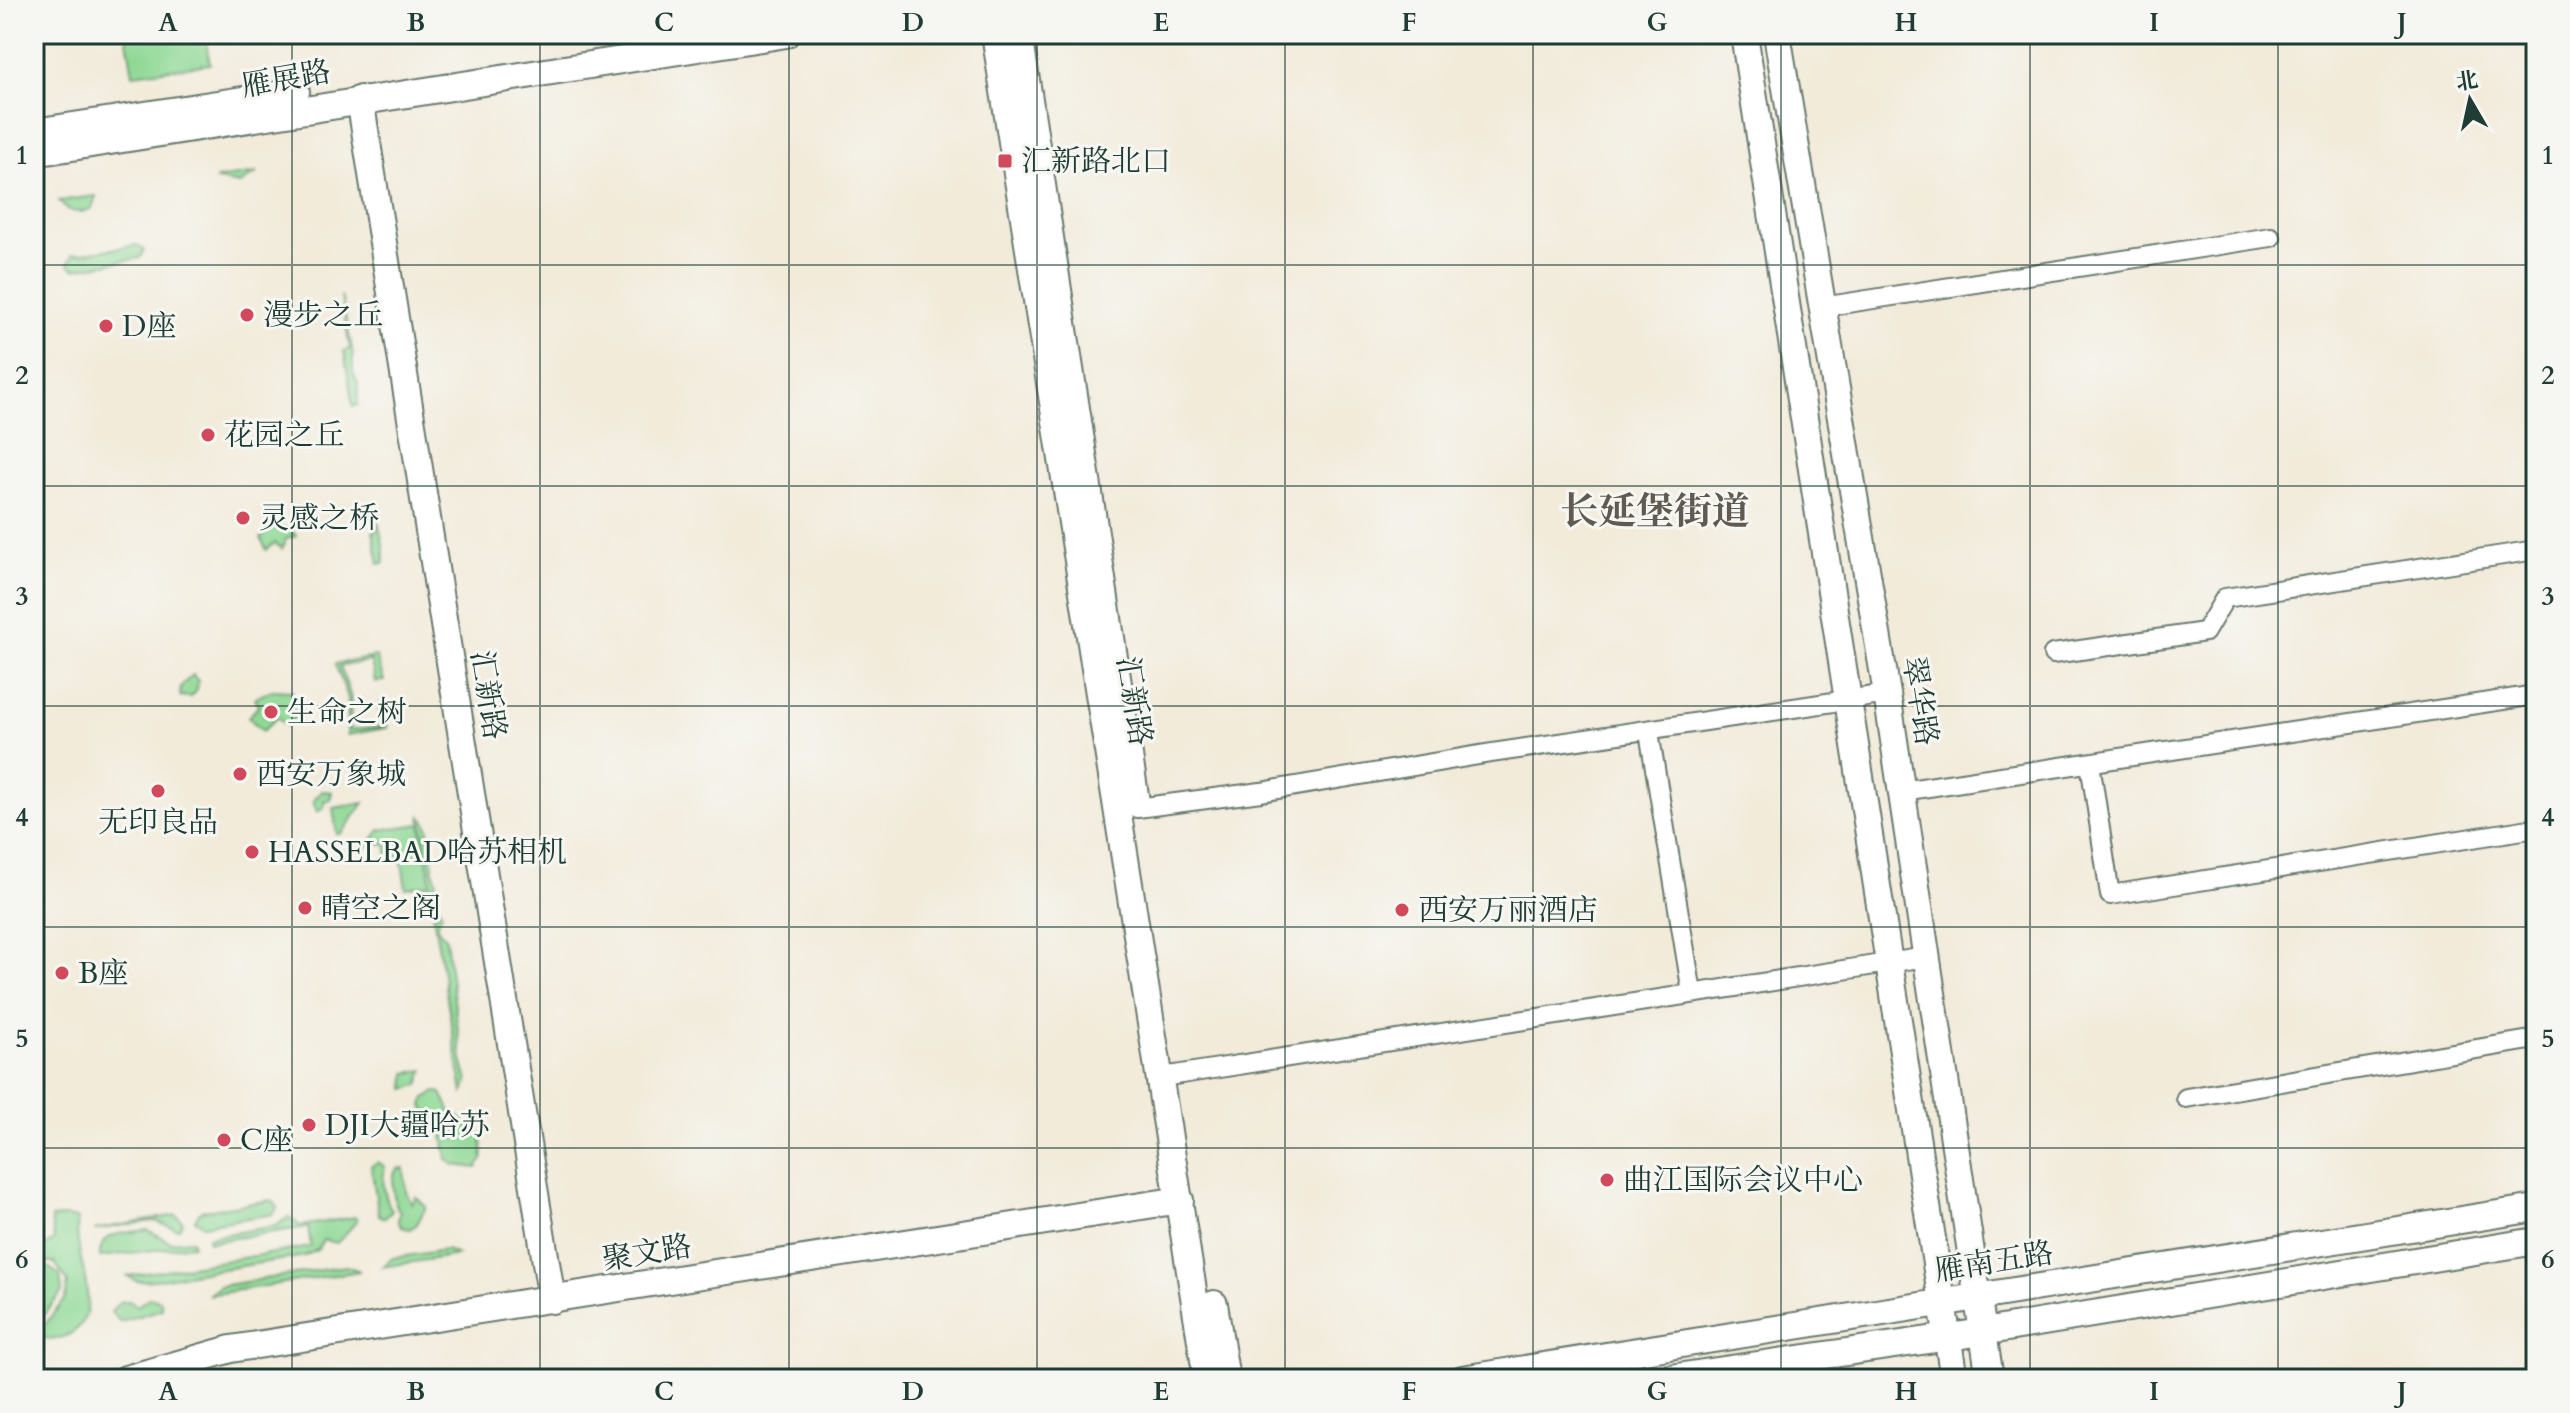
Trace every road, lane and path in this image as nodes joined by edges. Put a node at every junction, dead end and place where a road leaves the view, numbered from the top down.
1 (700, 34) edge
2 (786, 34) edge
3 (995, 34) edge
4 (1019, 34) edge
5 (1744, 34) edge
6 (1777, 34) edge
7 (360, 99) junction
8 (34, 132) edge
9 (34, 153) edge
10 (2271, 237) dead end
11 (1822, 307) junction
12 (2536, 550) edge
13 (2053, 654) dead end
14 (1887, 694) junction
15 (2536, 695) edge
16 (1850, 700) junction
17 (1649, 732) junction
18 (2090, 763) junction
19 (1902, 791) junction
20 (1137, 808) junction
21 (2536, 828) edge
22 (1926, 957) junction
23 (1890, 962) junction
24 (1692, 993) junction
25 (2536, 1039) edge
26 (1170, 1076) junction
27 (2186, 1098) dead end
28 (1180, 1200) junction
29 (2536, 1208) edge
30 (2536, 1241) edge
31 (1977, 1298) junction
32 (552, 1300) junction
33 (1941, 1304) junction
34 (1983, 1332) junction
35 (1947, 1336) junction
36 (126, 1379) edge
37 (1207, 1379) edge
38 (1226, 1379) edge
39 (1462, 1379) edge
40 (1663, 1379) edge
41 (1954, 1379) edge
42 (1990, 1379) edge

1 - 8 street, 雁展路
2 - 7 street, 雁展路
3 - 26 street, 汇新路
4 - 20 street, 汇新路
5 - 16 street
6 - 11 street, 翠华路
7 - 9 street, 雁展路
7 - 32 street, 汇新路
10 - 11 street
11 - 14 street, 翠华路
12 - 13 street
14 - 16 street
14 - 19 street, 翠华路
15 - 18 street
16 - 17 street
16 - 23 street
17 - 20 street
17 - 24 street
18 - 19 street
18 - 21 street
19 - 22 street, 翠华路
20 - 26 street, 汇新路
22 - 23 street
22 - 31 street, 翠华路
23 - 24 street
23 - 33 street
24 - 26 street
25 - 27 street
26 - 28 street, 汇新路
26 - 38 street, 汇新路
28 - 32 street, 聚文路
28 - 37 street, 汇新路
29 - 31 street, 雁南五路
30 - 34 street
31 - 33 street, 雁南五路
31 - 34 street, 翠华路
32 - 36 street, 聚文路
33 - 35 street
33 - 39 street, 雁南五路
34 - 35 street
34 - 42 street, 翠华路
35 - 40 street
35 - 41 street

